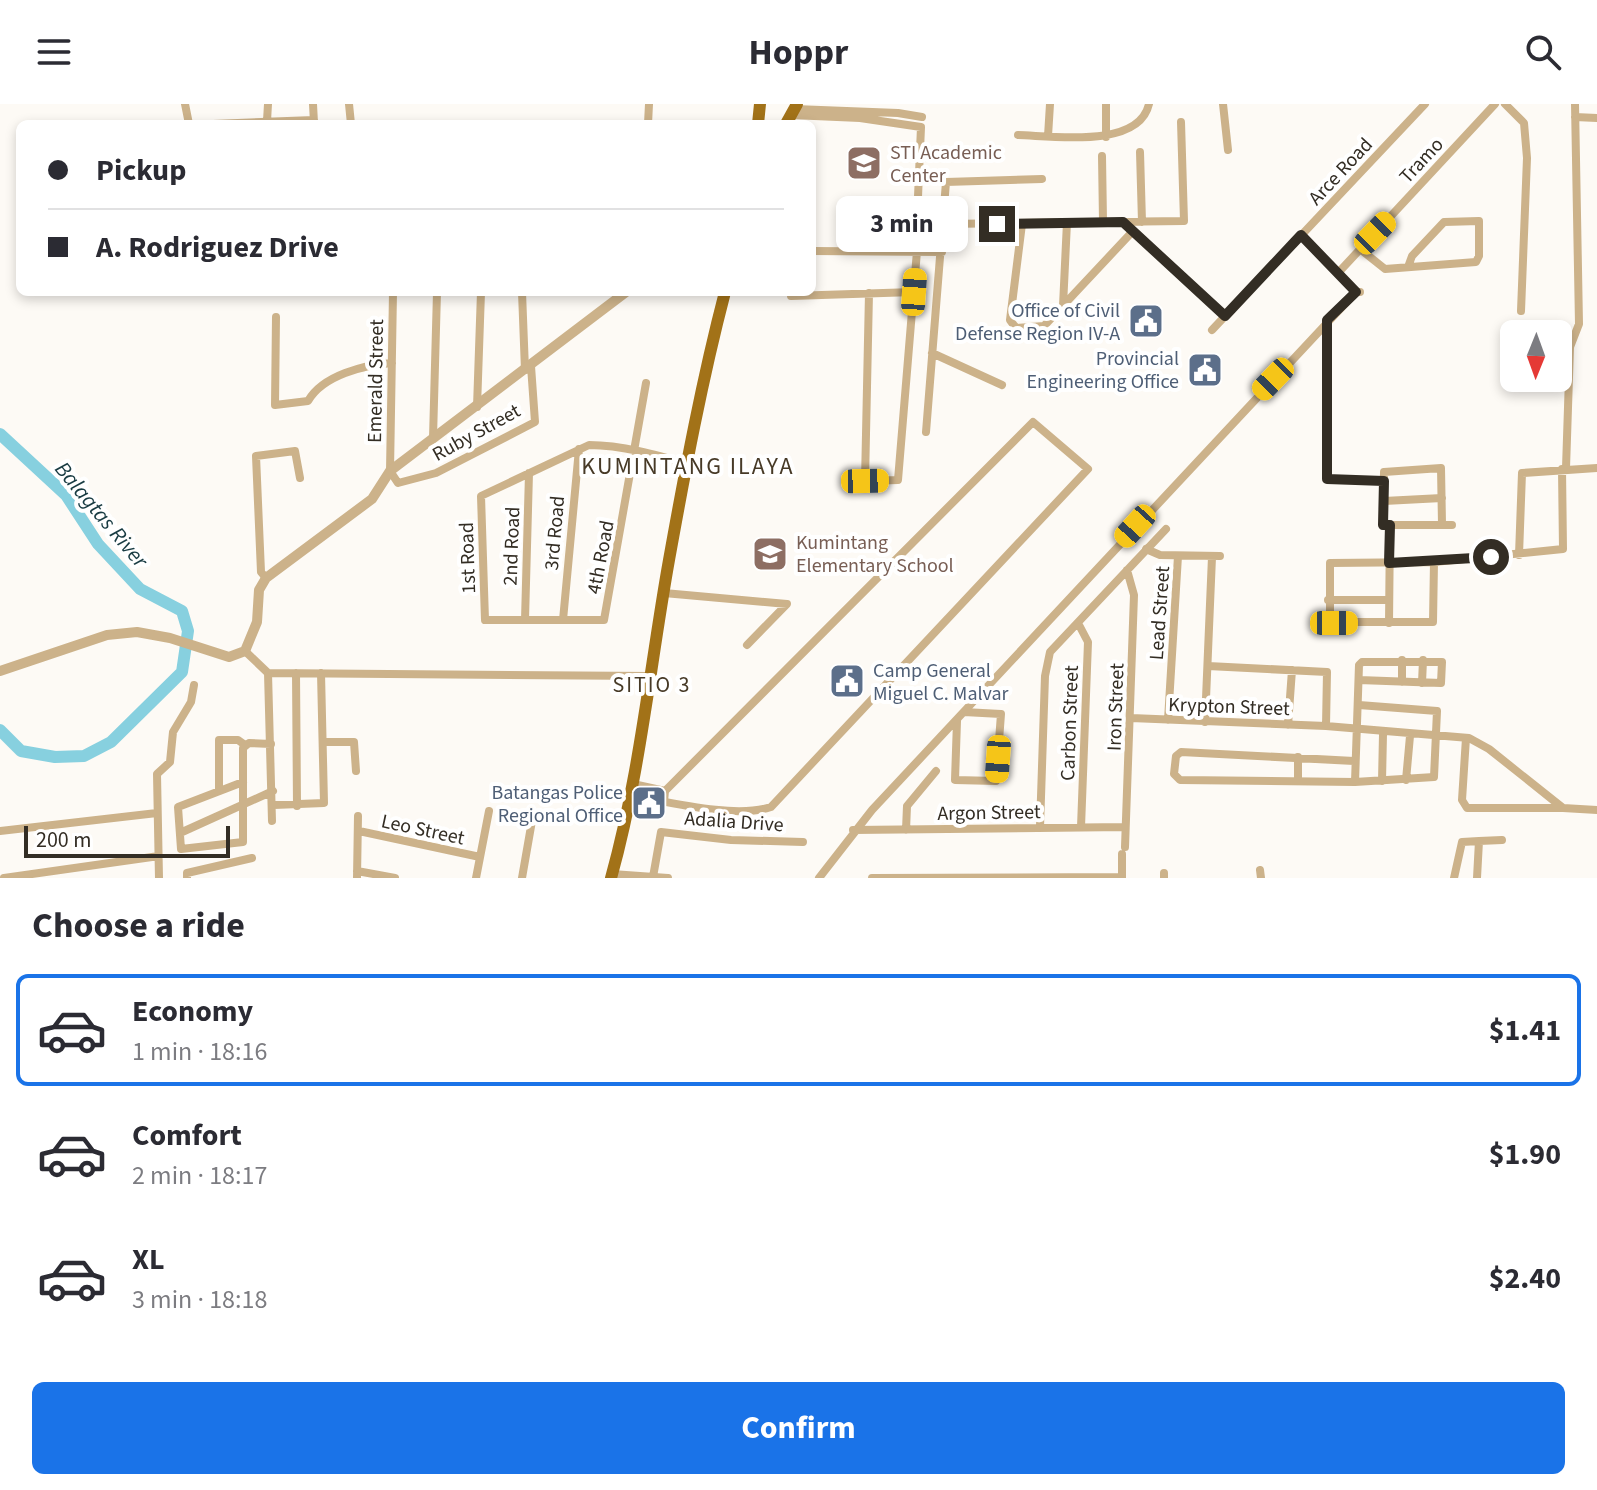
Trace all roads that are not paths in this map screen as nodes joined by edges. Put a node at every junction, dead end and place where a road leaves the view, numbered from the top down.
1 (1050, 104) edge
2 (1106, 104) edge
3 (1149, 104) edge
4 (1223, 104) edge
5 (1425, 104) edge
6 (1495, 104) edge
7 (1505, 104) edge
8 (1575, 104) edge
9 (246, 108) dead end
10 (792, 113) edge
11 (922, 117) dead end
12 (1575, 117) junction
13 (1597, 118) edge
14 (245, 120) edge
15 (1181, 122) dead end
16 (1018, 135) dead end
17 (1048, 136) junction
18 (1106, 137) junction
19 (1228, 150) dead end
20 (1140, 152) dead end
21 (1102, 156) dead end
22 (1042, 179) dead end
23 (917, 220) dead end
24 (1103, 221) junction
25 (1067, 222) junction
26 (1123, 222) junction
27 (1142, 222) junction
28 (945, 224) junction
29 (1022, 224) junction
30 (1133, 231) junction
31 (1301, 235) junction
32 (1360, 249) junction
33 (816, 251) edge
34 (917, 251) junction
35 (942, 252) junction
36 (1408, 267) junction
37 (1338, 273) junction
38 (914, 292) junction
39 (869, 293) junction
40 (816, 295) edge
41 (393, 296) edge
42 (437, 296) edge
43 (481, 296) edge
44 (522, 296) edge
45 (621, 296) edge
46 (724, 296) edge
47 (1063, 307) junction
48 (1521, 311) dead end
49 (1225, 316) junction
50 (276, 317) dead end
51 (1327, 320) junction
52 (1212, 330) dead end
53 (932, 353) junction
54 (392, 363) junction
55 (528, 369) junction
56 (646, 383) dead end
57 (1002, 385) dead end
58 (477, 407) junction
59 (926, 432) dead end
60 (433, 438) junction
61 (579, 449) junction
62 (636, 452) junction
63 (688, 464) junction
64 (1564, 468) junction
65 (1597, 468) edge
66 (390, 471) junction
67 (529, 473) junction
68 (300, 478) dead end
69 (1384, 481) junction
70 (1442, 498) junction
71 (1384, 501) junction
72 (1390, 525) junction
73 (1166, 529) dead end
74 (1146, 549) junction
75 (1519, 555) junction
76 (1178, 556) junction
77 (1434, 562) junction
78 (1389, 563) junction
79 (1127, 570) junction
80 (266, 578) junction
81 (664, 593) junction
82 (1328, 600) junction
83 (1389, 600) junction
84 (485, 620) joint
85 (525, 620) junction
86 (563, 620) junction
87 (1078, 623) junction
88 (1389, 623) junction
89 (747, 645) dead end
90 (245, 651) junction
91 (1402, 660) junction
92 (1423, 660) junction
93 (1208, 666) junction
94 (1292, 670) junction
95 (0, 671) edge
96 (268, 673) junction
97 (296, 673) junction
98 (321, 673) junction
99 (651, 676) junction
100 (1359, 680) junction
101 (1402, 682) junction
102 (1422, 683) junction
103 (194, 685) dead end
104 (1359, 705) junction
105 (960, 716) junction
106 (1131, 718) junction
107 (1168, 720) junction
108 (1205, 722) junction
109 (1288, 725) junction
110 (1326, 726) junction
111 (1357, 729) junction
112 (1383, 734) junction
113 (1410, 736) junction
114 (1438, 736) junction
115 (1466, 738) junction
116 (323, 742) junction
117 (271, 744) junction
118 (245, 745) junction
119 (1298, 757) junction
120 (1354, 761) junction
121 (356, 771) dead end
122 (936, 771) dead end
123 (1406, 780) junction
124 (1298, 781) junction
125 (1382, 781) junction
126 (243, 782) junction
127 (1355, 782) junction
128 (632, 790) junction
129 (219, 791) junction
130 (273, 791) junction
131 (665, 791) junction
132 (664, 802) junction
133 (244, 804) junction
134 (274, 805) junction
135 (297, 806) junction
136 (1563, 808) junction
137 (1597, 810) edge
138 (489, 811) dead end
139 (157, 813) junction
140 (533, 815) dead end
141 (358, 816) dead end
142 (272, 821) dead end
143 (1040, 827) junction
144 (1081, 827) junction
145 (1125, 827) junction
146 (853, 830) junction
147 (906, 830) junction
148 (0, 831) edge
149 (359, 831) junction
150 (180, 833) junction
151 (1502, 840) dead end
152 (1479, 841) junction
153 (803, 842) dead end
154 (159, 856) junction
155 (480, 857) junction
156 (252, 858) dead end
157 (357, 874) edge
158 (611, 876) edge
159 (653, 877) edge
160 (999, 877) edge
161 (1040, 877) edge
162 (1081, 877) edge
163 (1122, 877) edge
164 (4, 878) edge
165 (159, 878) edge
166 (187, 878) edge
167 (395, 878) edge
168 (476, 878) edge
169 (522, 878) edge
170 (668, 878) edge
171 (819, 878) edge
172 (872, 878) edge
173 (1454, 878) edge
174 (1477, 878) edge

1 - 17 street
2 - 18 street
3 - 18 street
4 - 19 street
5 - 31 street, Arce Road
6 - 32 street, Tramo
7 - 48 street
8 - 12 street
9 - 14 street
10 - 11 street
10 - 23 street
12 - 13 street
12 - 64 street
15 - 27 street
16 - 17 street
17 - 18 street
20 - 27 street
21 - 24 street
22 - 28 street
24 - 25 street
24 - 26 street
25 - 29 street
25 - 47 street
26 - 27 street
26 - 30 street
28 - 29 street
28 - 35 street
29 - 47 street
30 - 47 street
30 - 49 street
31 - 37 street
31 - 49 street, Arce Road
32 - 36 street
32 - 37 street, Tramo
33 - 34 street
34 - 35 street
34 - 38 street
35 - 53 street
36 - 36 street
37 - 51 street
38 - 39 street
38 - 39 street
39 - 40 street
41 - 54 street, Emerald Street
42 - 60 street
43 - 58 street
44 - 55 street
45 - 55 street
46 - 63 main road
49 - 52 street, Arce Road
50 - 54 street
51 - 69 street
51 - 105 street
53 - 57 street
53 - 59 street
54 - 66 street, Emerald Street
55 - 58 street
55 - 66 street, Ruby Street
56 - 62 street, 4th Road
58 - 60 street
60 - 66 street
61 - 62 street
61 - 67 street
61 - 86 street, 3rd Road
62 - 63 street
62 - 86 street, 4th Road
63 - 81 main road
64 - 65 street
64 - 75 street
64 - 75 street
66 - 80 street
67 - 84 street, 1st Road
67 - 85 street, 2nd Road
68 - 80 street
69 - 70 street
69 - 71 street
70 - 71 street
70 - 72 street
71 - 72 street
72 - 78 street
73 - 74 street
74 - 76 street
74 - 79 street
75 - 77 street
76 - 93 street
76 - 107 street, Lead Street
77 - 78 street
77 - 88 street
78 - 82 street
78 - 83 street
79 - 87 street
79 - 106 street, Iron Street
80 - 90 street
81 - 89 street
81 - 99 main road
82 - 83 street
82 - 88 street
83 - 88 street
84 - 85 street, 4th Road
85 - 86 street, 4th Road
87 - 143 street
87 - 144 street, Carbon Street
90 - 95 street
90 - 96 street
91 - 92 street
91 - 100 street
91 - 101 street
92 - 102 street
92 - 102 street
93 - 94 street
93 - 108 street
94 - 109 street
94 - 110 street
96 - 97 street
96 - 117 street
97 - 98 street
97 - 135 street
98 - 99 street
98 - 116 street
99 - 128 main road
100 - 101 street
100 - 104 street
101 - 102 street
103 - 139 street
104 - 111 street
104 - 114 street
105 - 105 street
105 - 146 street
106 - 107 street, Krypton Street
106 - 145 street, Iron Street
107 - 108 street, Krypton Street
108 - 109 street, Krypton Street
109 - 110 street, Krypton Street
110 - 111 street, Krypton Street
111 - 112 street, Krypton Street
111 - 120 street
112 - 113 street, Krypton Street
112 - 125 street
113 - 114 street, Krypton Street
113 - 123 street
114 - 115 street, Krypton Street
114 - 123 street
115 - 136 street
115 - 136 street
116 - 121 street
116 - 135 street
117 - 118 street
117 - 130 street
118 - 126 street
118 - 129 street
119 - 120 street
119 - 124 street
119 - 124 street
120 - 127 street
122 - 147 street
123 - 125 street
124 - 127 street
125 - 127 street
126 - 129 street
126 - 133 street
128 - 131 street
128 - 132 street
128 - 158 main road
129 - 150 street
130 - 133 street
130 - 134 street
131 - 132 street
131 - 132 street
133 - 150 street
133 - 150 street
134 - 135 street
134 - 142 street
136 - 137 street
138 - 155 street
139 - 148 street
139 - 154 street
140 - 169 street
141 - 149 street
143 - 144 street, Argon Street
143 - 147 street, Argon Street
144 - 145 street, Argon Street
145 - 163 street, Iron Street
146 - 147 street, Argon Street
146 - 171 street
149 - 155 street, Leo Street
149 - 157 street
151 - 152 street
152 - 173 street
152 - 174 street
153 - 159 street, Adalia Drive
154 - 164 street
154 - 165 street
155 - 168 street
156 - 166 street
157 - 167 street
158 - 159 street
159 - 170 street
160 - 161 street
160 - 172 street
161 - 162 street
162 - 163 street

